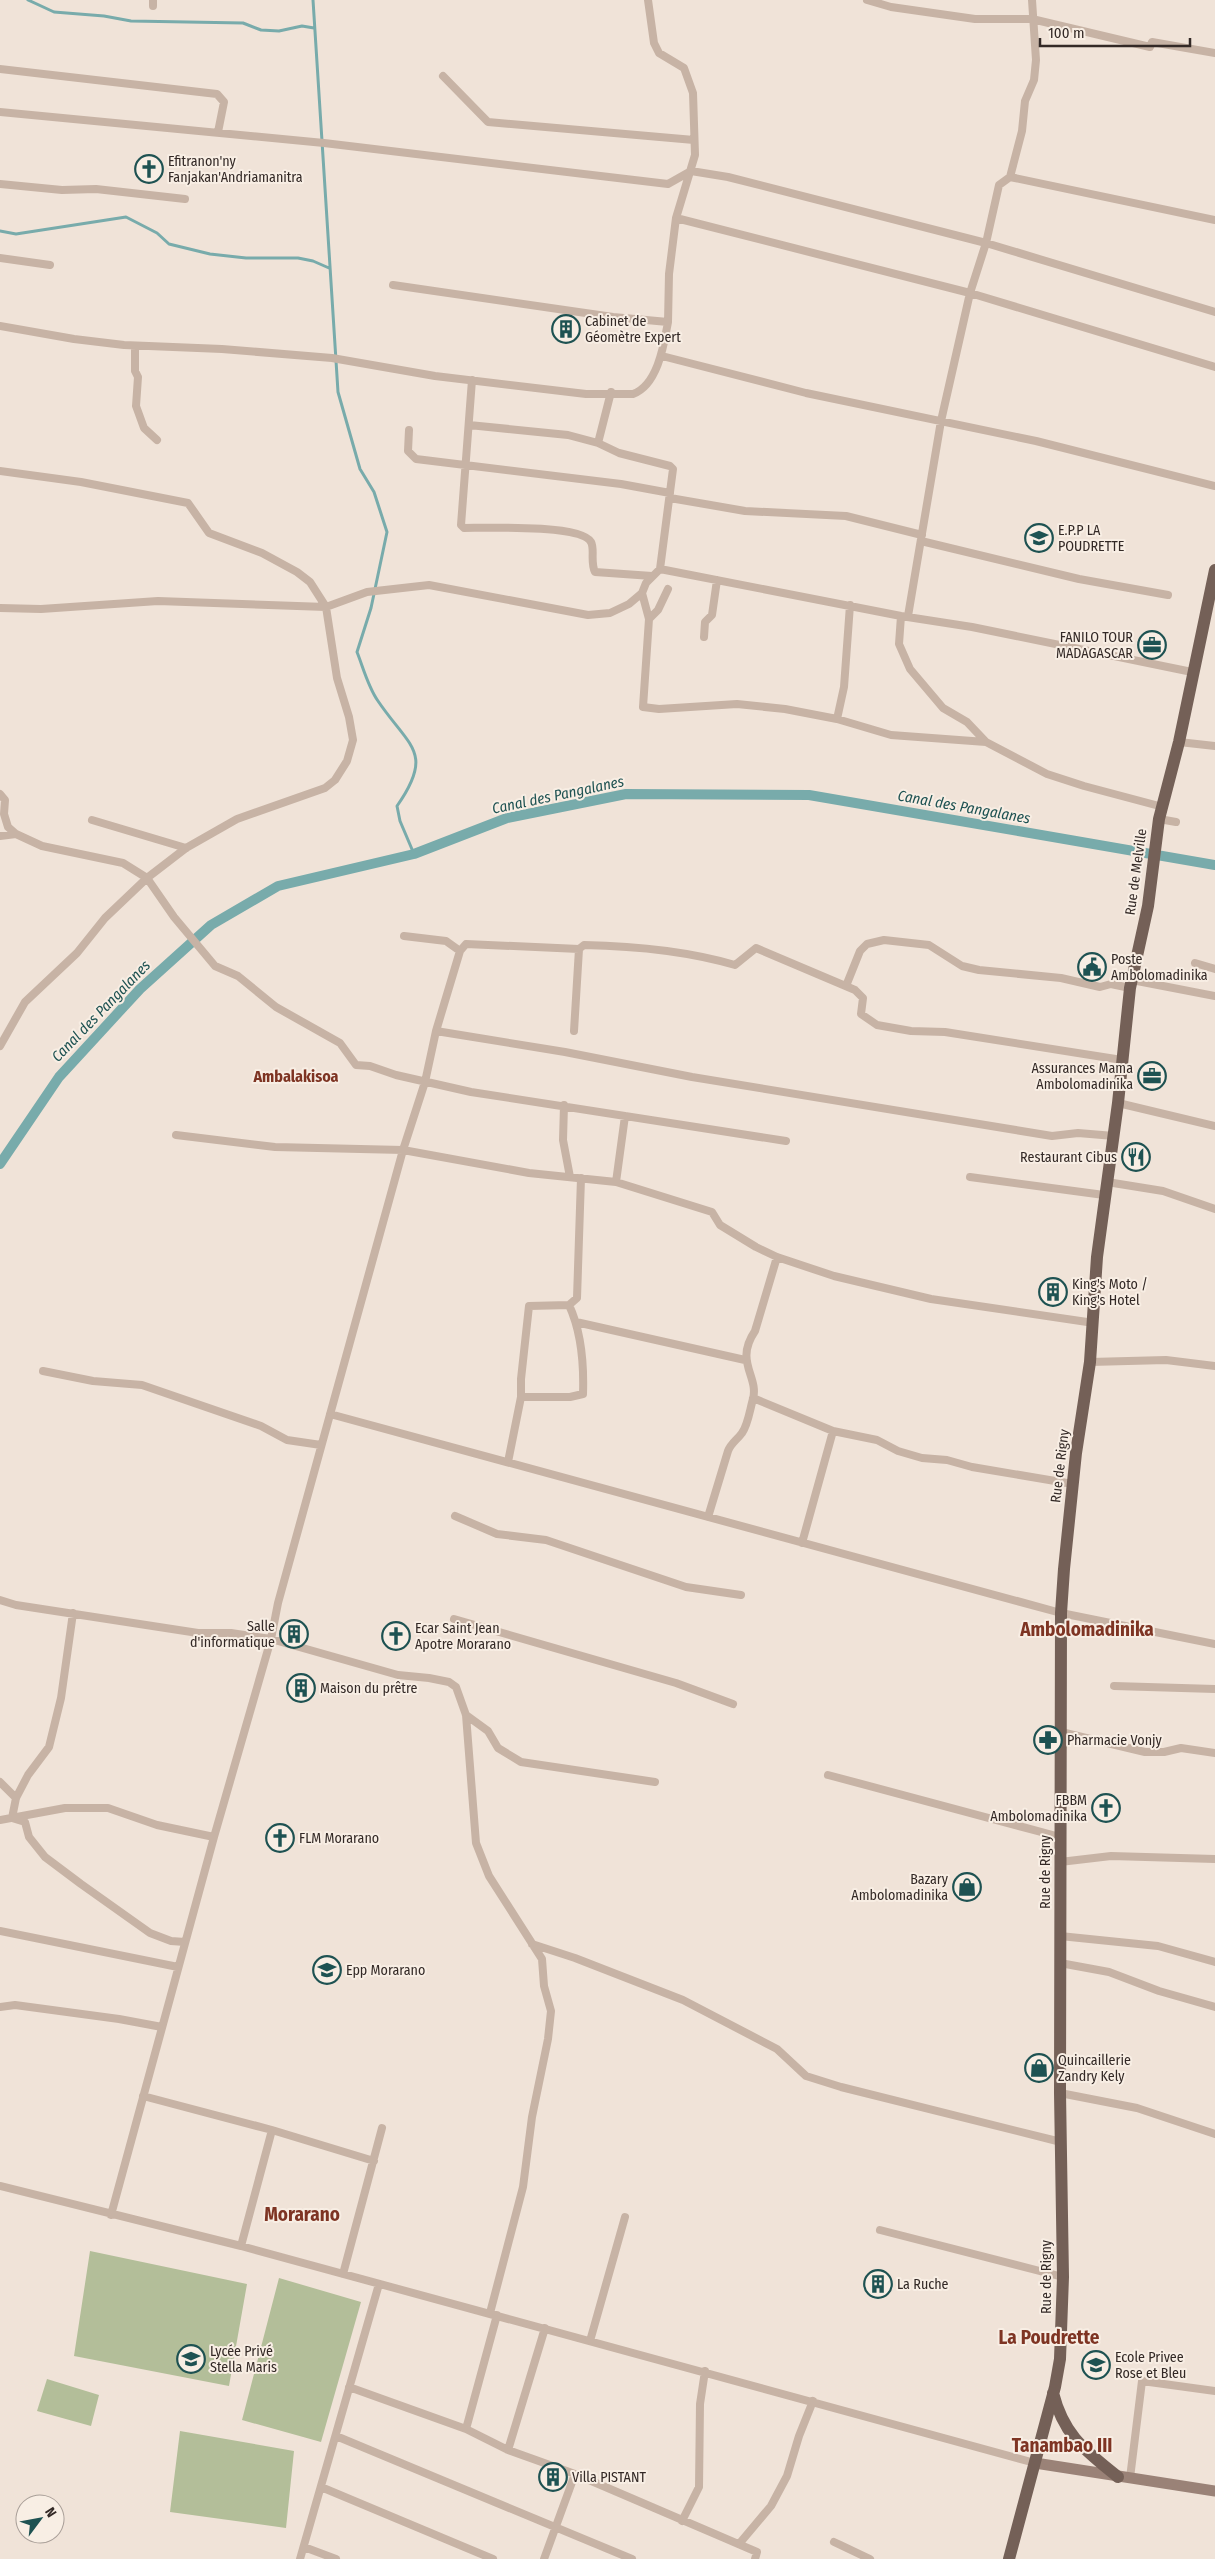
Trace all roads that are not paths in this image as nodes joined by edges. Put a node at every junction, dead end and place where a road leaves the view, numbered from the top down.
1 (648, 0) edge
2 (867, 0) edge
3 (1032, 0) edge
4 (1032, 19) junction
5 (1215, 53) edge
6 (0, 69) edge
7 (444, 76) dead end
8 (0, 112) edge
9 (218, 132) junction
10 (694, 140) junction
11 (691, 170) junction
12 (1010, 177) junction
13 (0, 184) edge
14 (185, 200) dead end
15 (676, 218) junction
16 (1215, 220) edge
17 (986, 242) junction
18 (0, 258) edge
19 (50, 265) dead end
20 (393, 285) dead end
21 (970, 293) junction
22 (1215, 312) edge
23 (668, 322) junction
24 (0, 326) edge
25 (135, 346) junction
26 (662, 356) junction
27 (1215, 367) edge
28 (472, 380) junction
29 (611, 392) junction
30 (941, 421) junction
31 (469, 425) junction
32 (409, 430) dead end
33 (157, 440) dead end
34 (598, 443) junction
35 (464, 464) junction
36 (0, 471) edge
37 (1215, 486) edge
38 (670, 495) junction
39 (921, 538) junction
40 (660, 569) junction
41 (1215, 572) edge
42 (652, 576) junction
43 (717, 580) junction
44 (668, 589) dead end
45 (642, 593) junction
46 (1168, 596) dead end
47 (850, 605) junction
48 (326, 607) junction
49 (0, 608) edge
50 (904, 616) junction
51 (649, 619) junction
52 (704, 637) dead end
53 (1192, 672) junction
54 (837, 719) junction
55 (986, 742) junction
56 (1178, 742) junction
57 (1215, 746) edge
58 (0, 794) edge
59 (1161, 813) junction
60 (92, 820) dead end
61 (1176, 822) dead end
62 (16, 834) junction
63 (0, 836) edge
64 (186, 848) junction
65 (147, 878) junction
66 (404, 936) dead end
67 (579, 949) junction
68 (460, 951) junction
69 (1194, 964) dead end
70 (1215, 968) edge
71 (1131, 984) junction
72 (846, 986) junction
73 (1215, 996) edge
74 (436, 1030) junction
75 (574, 1031) dead end
76 (0, 1046) edge
77 (1122, 1060) junction
78 (425, 1082) junction
79 (1118, 1103) junction
80 (564, 1105) junction
81 (625, 1116) junction
82 (1215, 1126) edge
83 (176, 1135) dead end
84 (1114, 1136) junction
85 (786, 1141) dead end
86 (403, 1150) junction
87 (570, 1177) junction
88 (970, 1177) dead end
89 (581, 1178) junction
90 (616, 1182) junction
91 (1106, 1188) junction
92 (1215, 1208) edge
93 (776, 1258) junction
94 (568, 1305) junction
95 (576, 1322) junction
96 (1094, 1323) junction
97 (745, 1360) junction
98 (1090, 1362) junction
99 (1215, 1366) edge
100 (43, 1371) dead end
101 (521, 1397) junction
102 (753, 1398) junction
103 (330, 1414) junction
104 (833, 1432) junction
105 (321, 1445) junction
106 (508, 1462) junction
107 (1073, 1484) junction
108 (455, 1516) dead end
109 (708, 1517) junction
110 (802, 1543) junction
111 (741, 1595) dead end
112 (0, 1600) edge
113 (73, 1613) junction
114 (1061, 1613) junction
115 (454, 1619) dead end
116 (271, 1639) junction
117 (1215, 1644) edge
118 (1114, 1686) dead end
119 (1215, 1689) edge
120 (733, 1704) dead end
121 (466, 1715) junction
122 (1061, 1732) junction
123 (1215, 1753) edge
124 (828, 1775) dead end
125 (0, 1782) edge
126 (655, 1782) dead end
127 (16, 1798) junction
128 (12, 1818) junction
129 (0, 1820) edge
130 (214, 1837) junction
131 (1060, 1837) junction
132 (1215, 1859) edge
133 (1060, 1862) junction
134 (0, 1931) edge
135 (1060, 1936) junction
136 (185, 1942) junction
137 (532, 1944) junction
138 (1215, 1962) edge
139 (1060, 1963) junction
140 (178, 1967) junction
141 (0, 2007) edge
142 (1215, 2007) edge
143 (162, 2027) junction
144 (1060, 2092) junction
145 (143, 2096) junction
146 (382, 2128) dead end
147 (272, 2130) junction
148 (1215, 2134) edge
149 (1061, 2142) junction
150 (374, 2160) junction
151 (0, 2186) edge
152 (111, 2215) junction
153 (625, 2217) dead end
154 (880, 2230) dead end
155 (241, 2246) junction
156 (343, 2274) junction
157 (1063, 2277) junction
158 (379, 2284) junction
159 (493, 2314) junction
160 (545, 2328) junction
161 (590, 2341) junction
162 (705, 2371) junction
163 (349, 2387) junction
164 (1215, 2391) edge
165 (1053, 2393) junction
166 (813, 2401) junction
167 (466, 2429) junction
168 (336, 2436) junction
169 (508, 2450) junction
170 (1034, 2463) junction
171 (575, 2474) junction
172 (1124, 2477) junction
173 (321, 2487) junction
174 (1215, 2491) edge
175 (682, 2521) junction
176 (556, 2528) junction
177 (834, 2542) dead end
178 (739, 2544) junction
179 (304, 2547) junction
180 (300, 2559) edge
181 (336, 2559) edge
182 (493, 2559) edge
183 (544, 2559) edge
184 (632, 2559) edge
185 (754, 2559) edge
186 (870, 2559) edge
187 (1009, 2559) edge

1 - 10 street
2 - 4 street
3 - 4 street
4 - 5 street
4 - 12 street
6 - 9 street
7 - 10 street
8 - 9 street
9 - 11 street
10 - 11 street
11 - 15 street
11 - 17 street
12 - 16 street
12 - 17 street
13 - 14 street
15 - 21 street
15 - 23 street
17 - 21 street
17 - 22 street
18 - 19 street
20 - 23 street
21 - 27 street
21 - 30 street
23 - 26 street
24 - 25 street
25 - 28 street
25 - 33 street
26 - 29 street
26 - 30 street
28 - 29 street
28 - 31 street
29 - 34 street
30 - 37 street
30 - 39 street
31 - 34 street
31 - 35 street
32 - 35 street
34 - 38 street
35 - 38 street
35 - 42 street
36 - 48 street
38 - 39 street
38 - 40 street
39 - 46 street
39 - 50 street
40 - 42 street
40 - 43 street
41 - 53 main road, Rue de Melville
42 - 45 street
43 - 47 street
43 - 52 street
44 - 51 street
45 - 48 street
45 - 51 street
47 - 50 street
47 - 54 street
48 - 49 street
48 - 64 street
50 - 53 street
50 - 55 street
51 - 54 street
53 - 56 main road, Rue de Melville
54 - 55 street
55 - 59 street
56 - 57 street
56 - 59 main road, Rue de Melville
58 - 62 street
59 - 61 street
59 - 71 main road, Rue de Melville
60 - 64 street
62 - 63 street
62 - 65 street
64 - 65 street
65 - 76 street
65 - 78 street
66 - 68 street
67 - 68 street
67 - 72 street
67 - 75 street
68 - 74 street
69 - 70 street
71 - 72 street
71 - 73 street
71 - 77 main road, Rue de Melville
72 - 77 street
74 - 78 street
74 - 84 street
77 - 79 main road, Rue de Melville
78 - 80 street
78 - 86 street
79 - 82 street
79 - 84 main road, Rue de Melville
80 - 81 street
80 - 87 street
81 - 85 street
81 - 90 street
83 - 86 street
84 - 91 main road, Rue de Melville
86 - 87 street
86 - 103 street
87 - 89 street
88 - 91 street
89 - 90 street
89 - 94 street
90 - 93 street
91 - 92 street
91 - 96 main road, Rue de Rigny
93 - 96 street
93 - 97 street
94 - 95 street
94 - 101 street
95 - 97 street
95 - 101 street
96 - 98 main road, Rue de Rigny
97 - 102 street
98 - 99 street
98 - 107 main road, Rue de Rigny
100 - 105 street
101 - 106 street
102 - 104 street
102 - 109 street
103 - 105 street
103 - 106 street
104 - 107 street
104 - 110 street
105 - 116 street
106 - 109 street
107 - 114 main road, Rue de Rigny
108 - 111 street
109 - 110 street
110 - 114 street
112 - 113 street
113 - 116 street
113 - 127 street
114 - 117 street
114 - 122 main road, Rue de Rigny
115 - 120 street
116 - 121 street
116 - 130 street
118 - 119 street
121 - 126 street
121 - 137 street
122 - 123 street
122 - 131 main road, Rue de Rigny
124 - 131 street
125 - 127 street
127 - 128 street
128 - 129 street
128 - 130 street
128 - 136 street
130 - 136 street
131 - 133 main road, Rue de Rigny
132 - 133 street
133 - 135 main road, Rue de Rigny
134 - 140 street
135 - 138 street
135 - 139 main road, Rue de Rigny
136 - 140 street
137 - 149 street
137 - 159 street
139 - 142 street
139 - 144 main road, Rue de Rigny
140 - 143 street
141 - 143 street
143 - 145 street
144 - 148 street
144 - 149 main road, Rue de Rigny
145 - 147 street
145 - 152 street
146 - 150 street
147 - 150 street
147 - 155 street
149 - 157 main road, Rue de Rigny
150 - 156 street
151 - 152 street
152 - 155 street
153 - 161 street
154 - 157 street
155 - 156 street
156 - 158 street
157 - 165 main road, Rue de Rigny
158 - 159 street
158 - 163 street
159 - 160 street
159 - 167 street
160 - 161 street
160 - 169 street
161 - 162 street
162 - 166 street
162 - 175 street
163 - 167 street
163 - 168 street
164 - 172 street
165 - 170 main road, Rue de Rigny
165 - 172 main road
166 - 170 street
166 - 178 street
167 - 169 street
168 - 173 street
168 - 176 street
169 - 171 street
170 - 172 main road
170 - 187 main road, Rue de Rigny
171 - 175 street
171 - 176 street
172 - 174 main road
173 - 179 street
173 - 182 street
175 - 178 street
176 - 183 street
176 - 184 street
177 - 186 street
178 - 185 street
179 - 180 street
179 - 181 street

